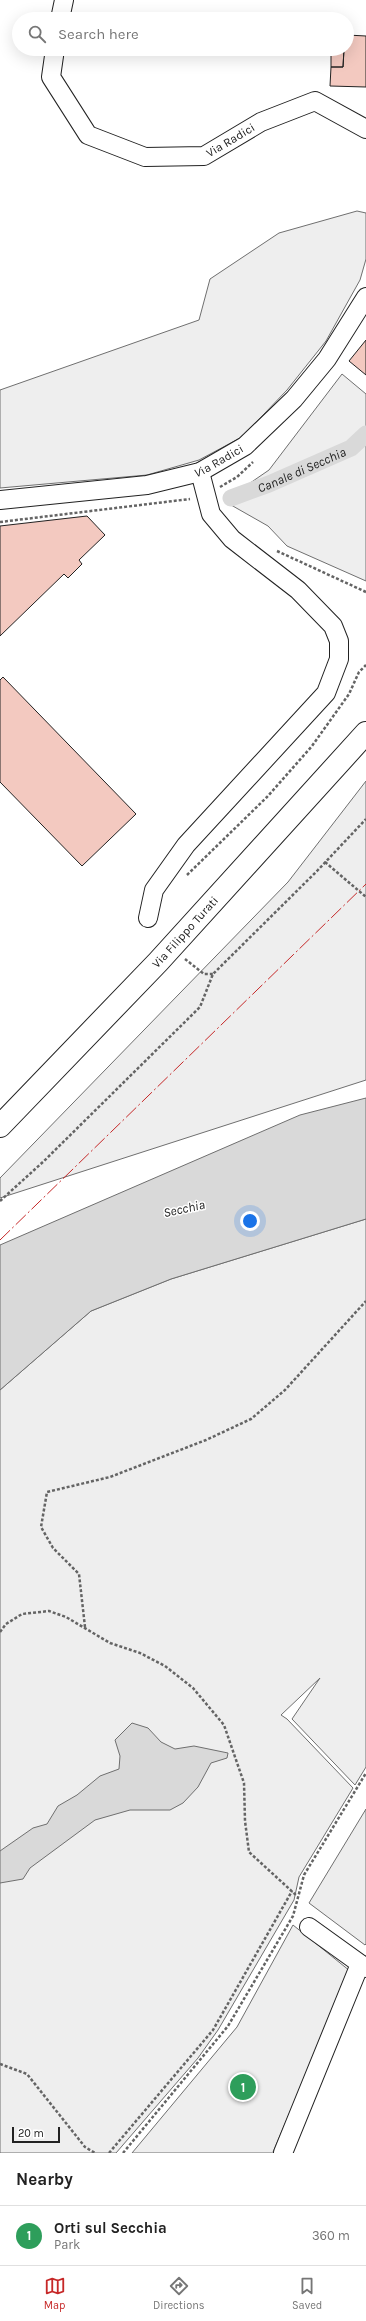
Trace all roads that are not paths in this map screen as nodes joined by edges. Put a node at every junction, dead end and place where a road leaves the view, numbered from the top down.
1 (64, 0) edge
2 (61, 12) edge
3 (54, 56) edge
4 (366, 129) edge
5 (366, 297) edge
6 (200, 472) junction
7 (0, 500) edge
8 (366, 733) edge
9 (148, 918) dead end
10 (0, 1126) edge
11 (309, 1928) dead end
12 (363, 1966) edge
13 (283, 2153) edge

1 - 2 street
3 - 4 street, Via Radici
5 - 6 street, Via Radici
6 - 7 street, Via Radici
6 - 9 street
8 - 10 main road, Via Filippo Turati
11 - 12 street
12 - 13 street

